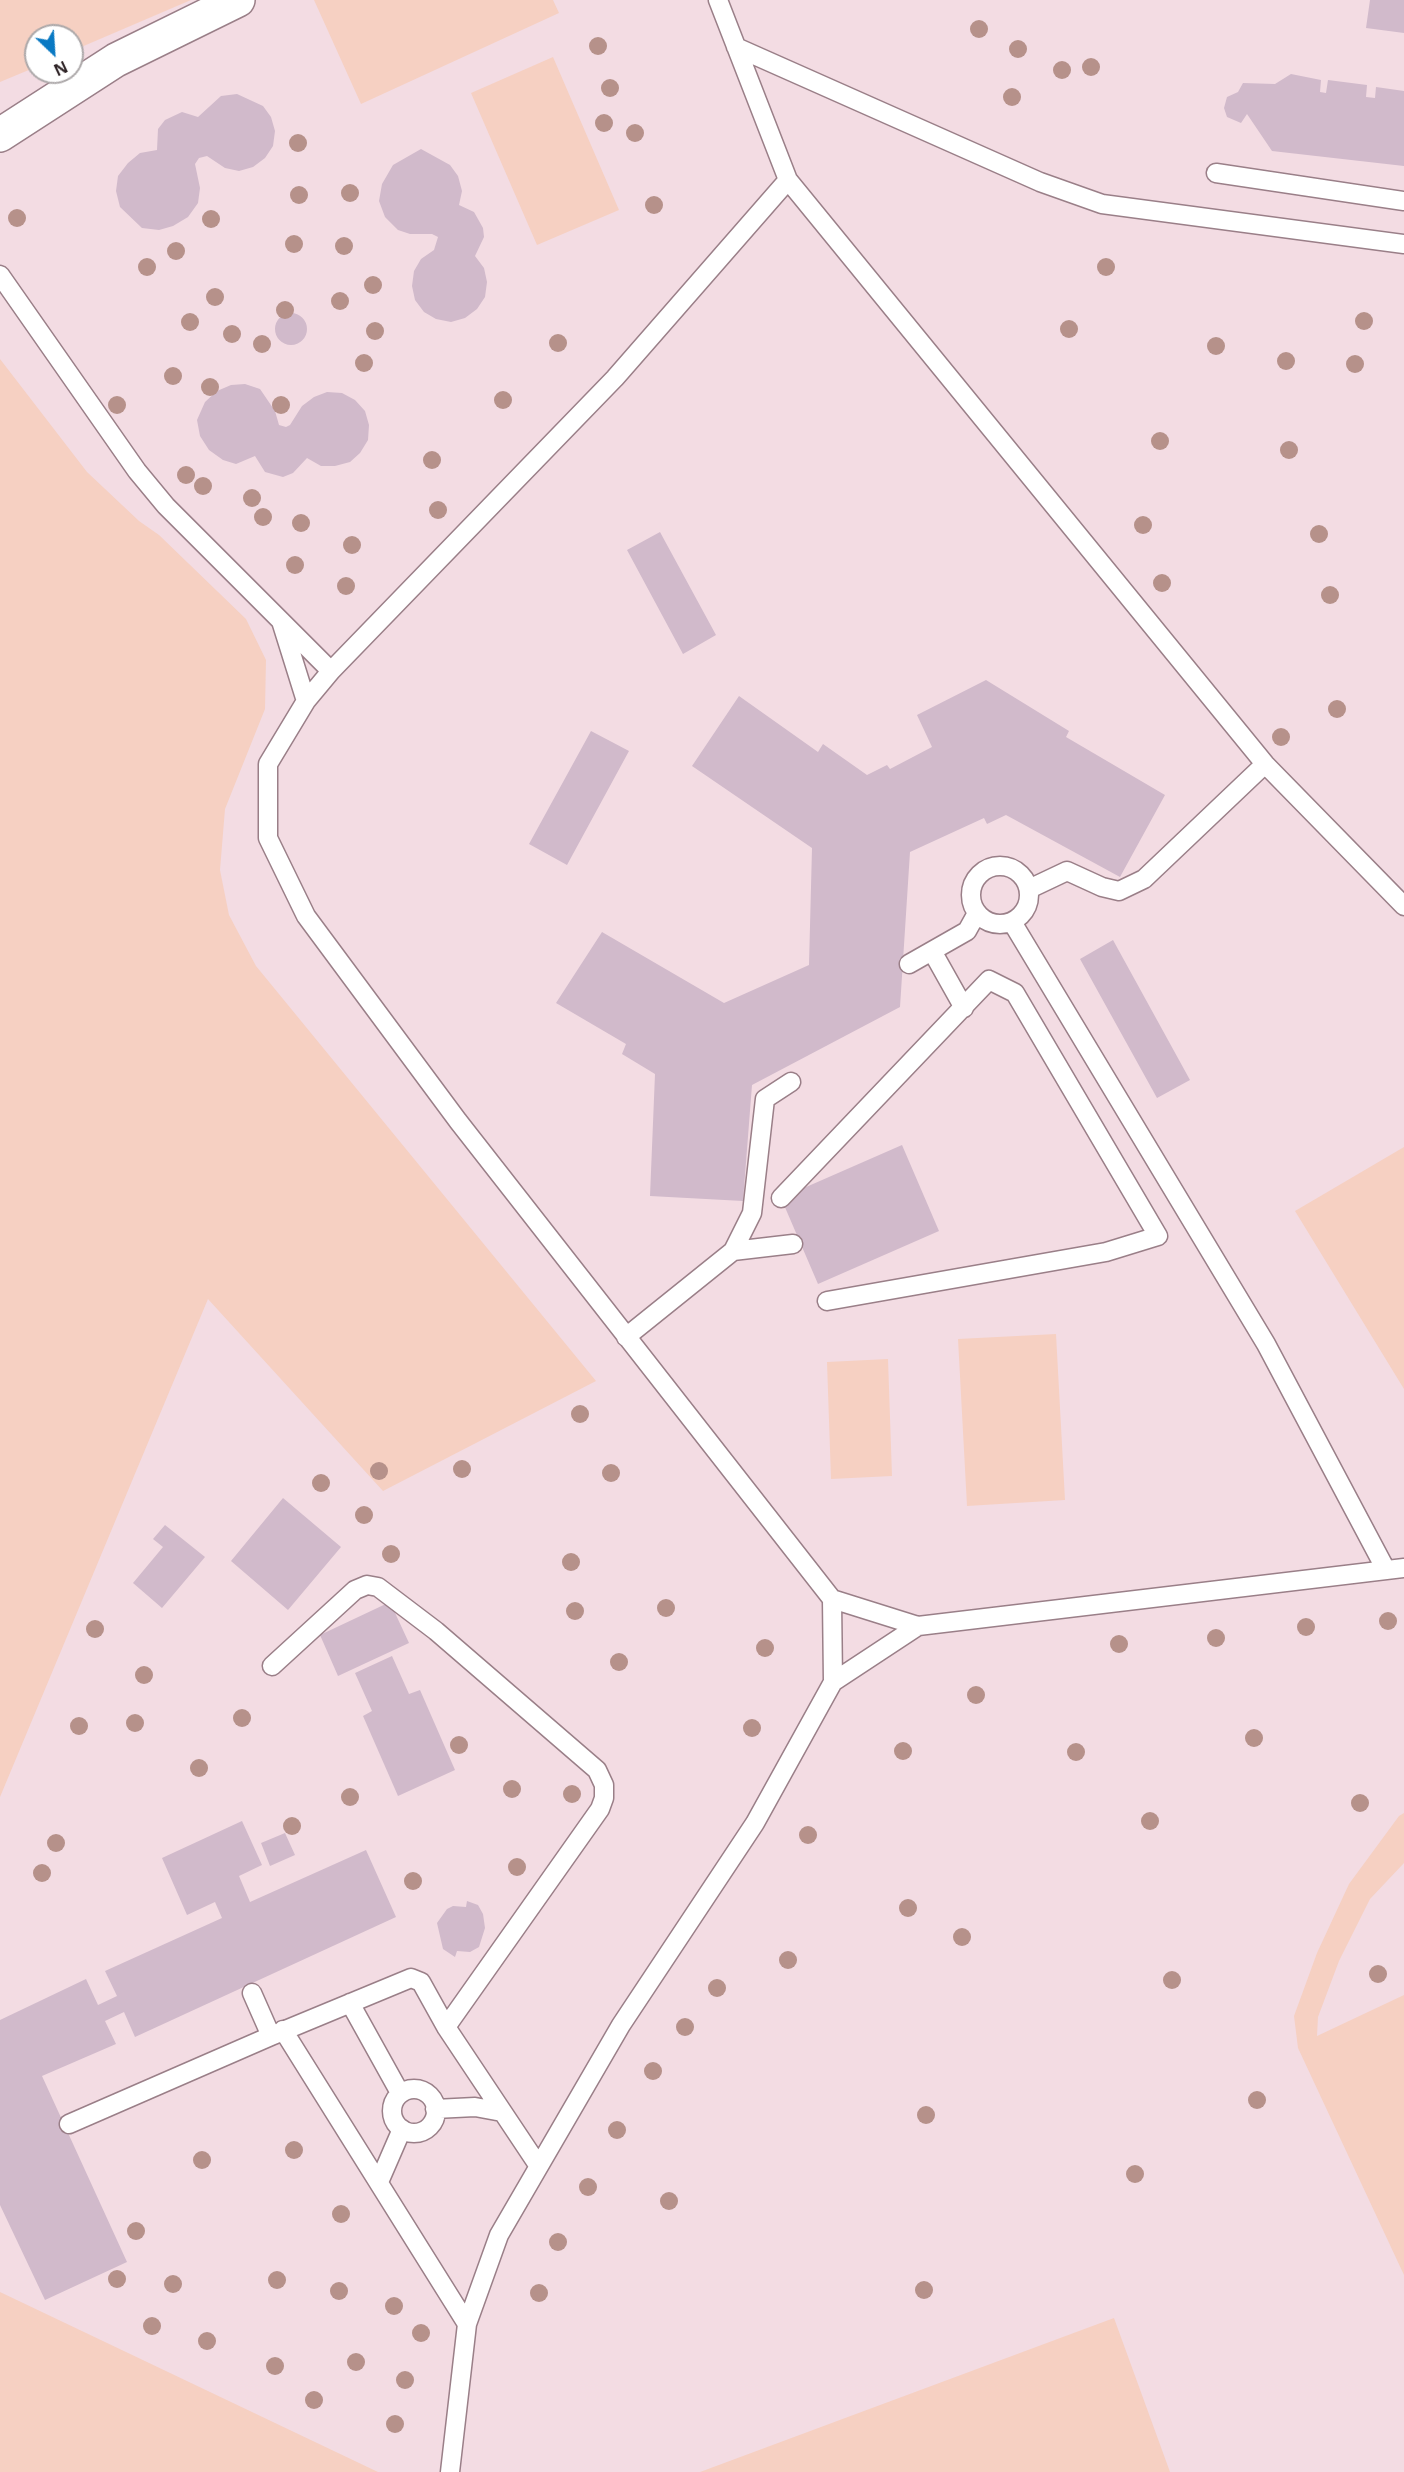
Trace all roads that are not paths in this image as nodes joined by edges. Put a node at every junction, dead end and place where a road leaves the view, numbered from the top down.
1 (238, 0) edge
2 (718, 0) edge
3 (736, 47) junction
4 (0, 135) edge
5 (1216, 173) dead end
6 (788, 180) junction
7 (1404, 201) edge
8 (1403, 242) edge
9 (0, 274) edge
10 (279, 617) junction
11 (331, 671) junction
12 (306, 701) junction
13 (1265, 764) junction
14 (1029, 889) junction
15 (1404, 906) edge
16 (977, 913) junction
17 (1012, 922) junction
18 (932, 951) junction
19 (909, 964) dead end
20 (964, 1008) junction
21 (791, 1082) dead end
22 (781, 1198) dead end
23 (793, 1244) dead end
24 (733, 1251) junction
25 (827, 1301) dead end
26 (626, 1337) junction
27 (1395, 1569) edge
28 (832, 1599) junction
29 (918, 1626) junction
30 (272, 1666) dead end
31 (833, 1682) junction
32 (252, 1994) dead end
33 (350, 2003) junction
34 (446, 2027) junction
35 (277, 2033) junction
36 (400, 2093) junction
37 (435, 2109) junction
38 (502, 2112) junction
39 (69, 2124) dead end
40 (402, 2129) junction
41 (538, 2165) junction
42 (379, 2182) junction
43 (467, 2324) junction
44 (450, 2472) edge

1 - 4 street
2 - 3 lane
3 - 6 lane
3 - 8 lane
5 - 7 lane
6 - 11 lane
6 - 13 lane
9 - 10 lane
10 - 11 lane
10 - 12 lane
11 - 12 lane
12 - 26 lane
13 - 14 lane
13 - 15 lane
14 - 16 lane
14 - 17 lane
16 - 17 lane
16 - 18 lane
17 - 27 lane
18 - 19 lane
18 - 20 lane
20 - 22 lane
20 - 25 lane
21 - 24 lane
23 - 24 lane
24 - 26 lane
26 - 28 lane
27 - 29 lane
28 - 29 lane
28 - 31 lane
29 - 31 lane
30 - 34 lane
31 - 41 lane
32 - 35 lane
33 - 34 lane
33 - 35 lane
33 - 36 lane
34 - 38 lane
35 - 39 lane
35 - 42 lane
36 - 37 lane
36 - 40 lane
37 - 38 lane
37 - 40 lane
38 - 41 lane
40 - 42 lane
41 - 43 lane
42 - 43 lane
43 - 44 lane

